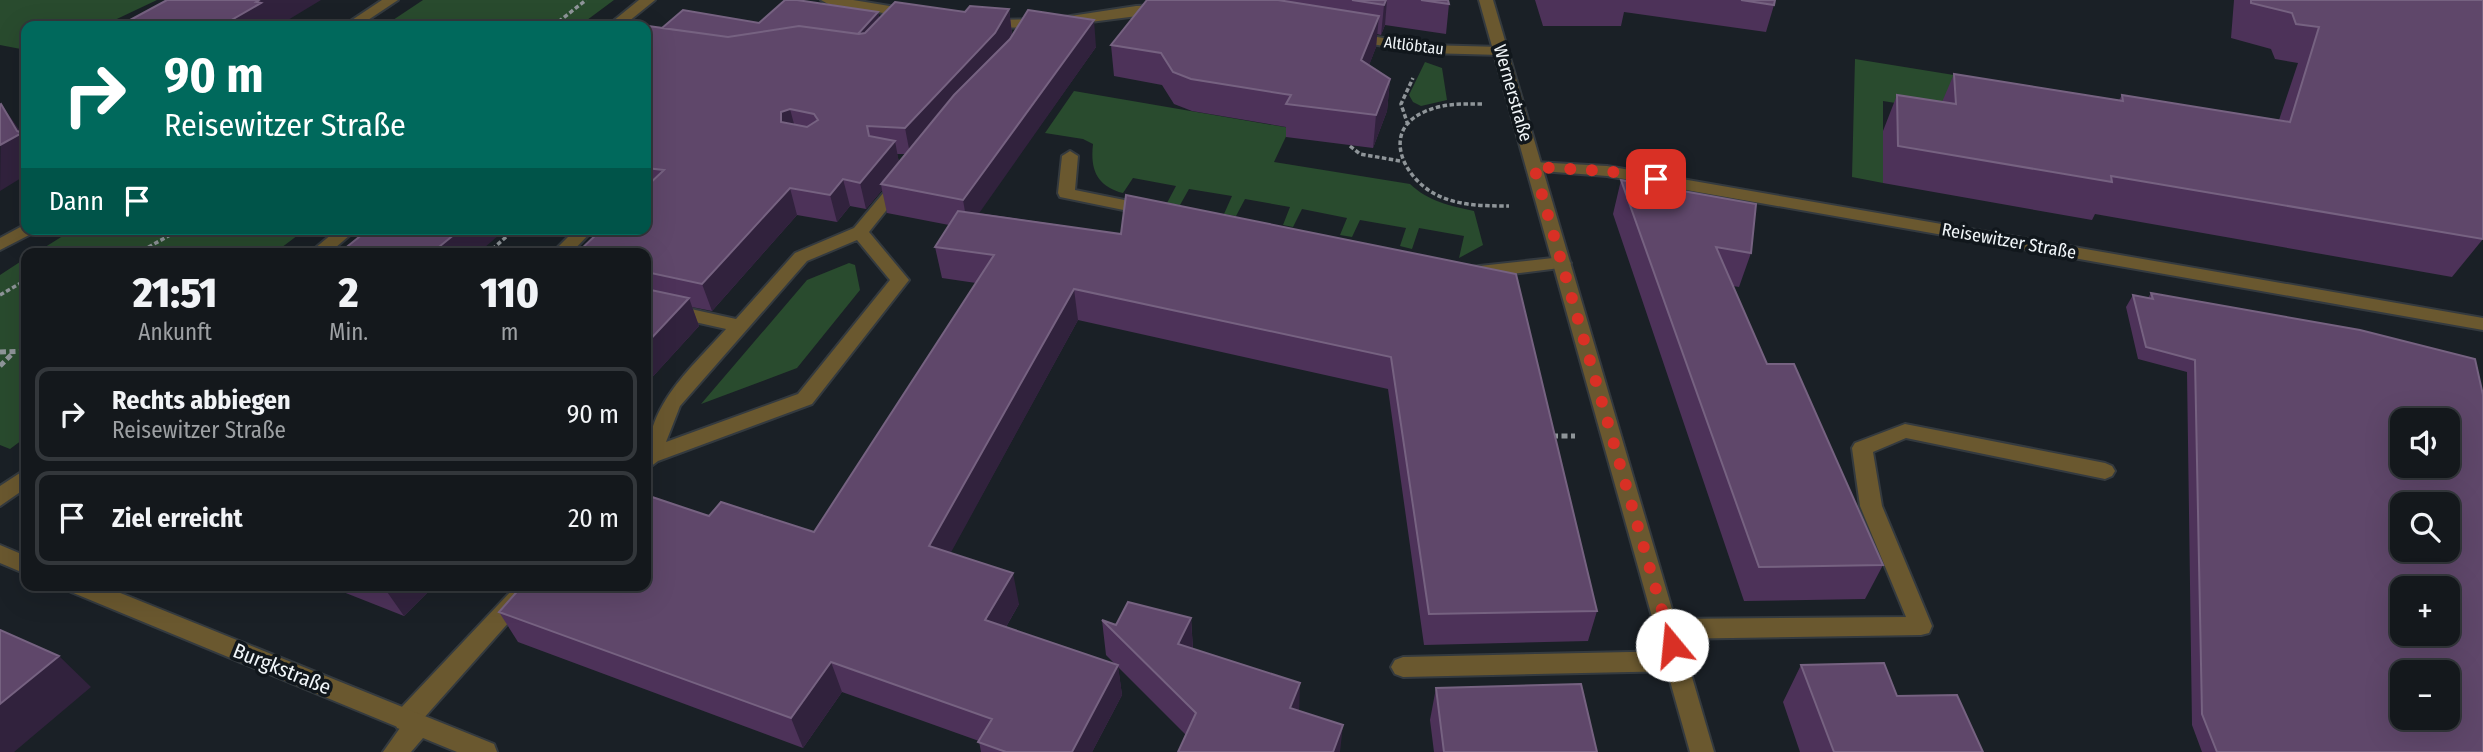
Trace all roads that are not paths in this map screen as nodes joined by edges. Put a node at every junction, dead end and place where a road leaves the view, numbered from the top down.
1 (391, 0) edge
2 (648, 0) edge
3 (828, 0) edge
4 (1486, 0) edge
5 (1177, 8) edge
6 (902, 12) junction
7 (928, 16) edge
8 (358, 21) edge
9 (621, 21) edge
10 (967, 22) edge
11 (890, 24) edge
12 (1027, 24) junction
13 (1335, 34) edge
14 (1018, 45) edge
15 (1501, 51) junction
16 (1070, 156) dead end
17 (916, 163) edge
18 (1534, 167) junction
19 (1166, 213) edge
20 (860, 232) junction
21 (21, 233) edge
22 (341, 235) edge
23 (580, 235) edge
24 (0, 245) edge
25 (325, 248) edge
26 (566, 248) edge
27 (1562, 263) junction
28 (1455, 270) edge
29 (651, 306) edge
30 (2483, 324) edge
31 (740, 326) junction
32 (651, 452) edge
33 (651, 458) edge
34 (2105, 471) dead end
35 (21, 481) edge
36 (0, 498) edge
37 (0, 554) edge
38 (21, 563) edge
39 (91, 591) edge
40 (526, 591) edge
41 (1668, 629) junction
42 (1677, 661) junction
43 (1403, 667) dead end
44 (413, 722) junction
45 (395, 752) edge
46 (485, 752) edge
47 (1702, 752) edge

1 - 8 street
2 - 9 street
3 - 6 street
4 - 15 street, Wernerstraße
5 - 12 street
6 - 7 street
6 - 11 lane
10 - 12 street
12 - 14 street
13 - 15 street, Altlöbtau
15 - 18 street, Wernerstraße
16 - 19 street
17 - 20 street
18 - 27 street, Wernerstraße
18 - 30 street, Reisewitzer Straße
20 - 31 street
20 - 33 street
21 - 24 street
22 - 25 street
23 - 26 street
27 - 28 street
27 - 41 street, Wernerstraße
29 - 31 street
31 - 32 street
34 - 41 street
35 - 36 street
37 - 38 street
39 - 44 street, Burgkstraße
40 - 44 street
41 - 42 street, Wernerstraße
42 - 43 street
42 - 47 street, Wernerstraße
44 - 45 street
44 - 46 street, Burgkstraße

